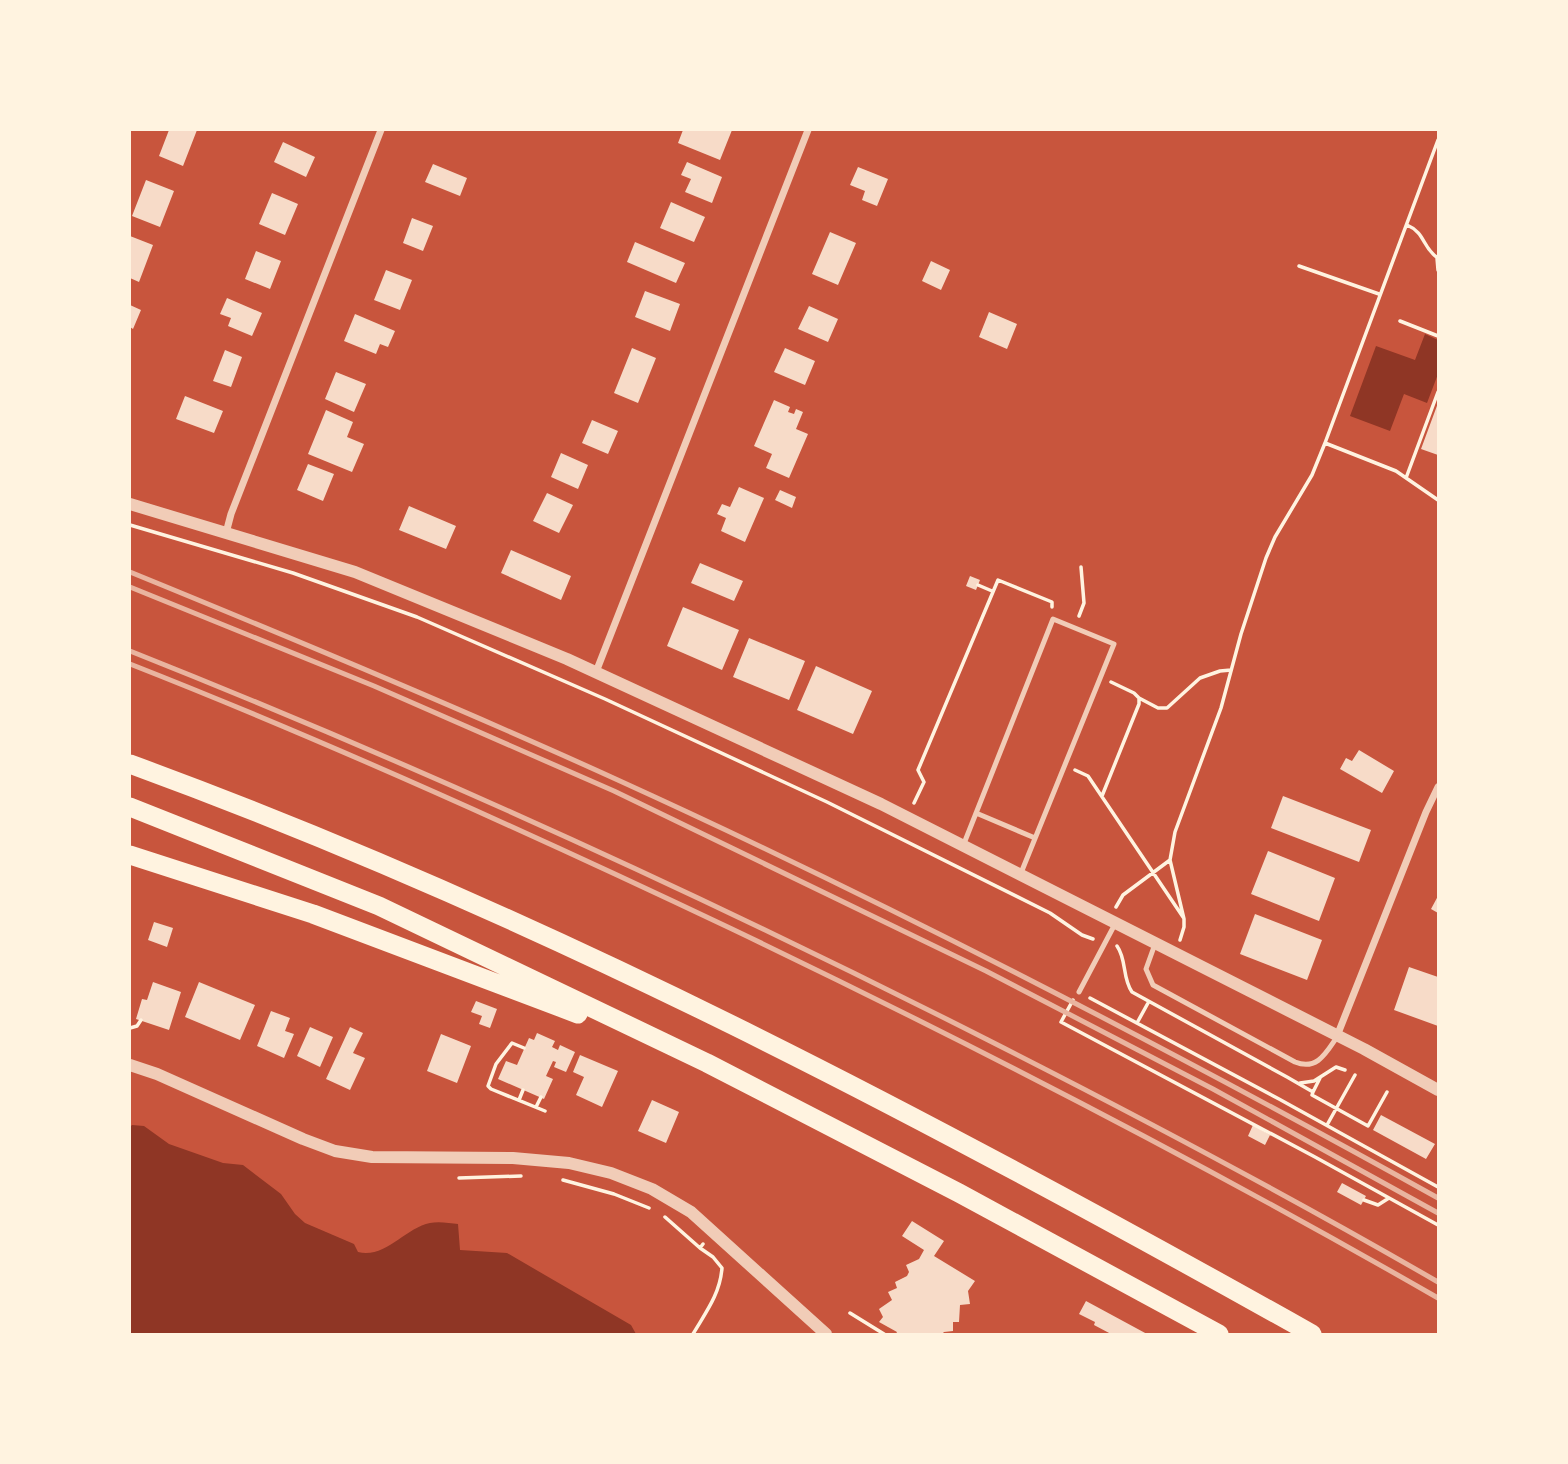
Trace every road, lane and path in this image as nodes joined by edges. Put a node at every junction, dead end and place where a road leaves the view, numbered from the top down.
1 (381, 130) edge
2 (807, 130) edge
3 (1438, 140) edge
4 (1406, 225) junction
5 (1438, 258) edge
6 (1299, 266) dead end
7 (1438, 270) edge
8 (1380, 295) junction
9 (1400, 321) dead end
10 (1438, 336) edge
11 (1438, 392) edge
12 (1325, 443) junction
13 (1406, 478) junction
14 (1438, 500) edge
15 (130, 504) edge
16 (130, 526) edge
17 (226, 533) junction
18 (1081, 567) dead end
19 (978, 585) dead end
20 (993, 591) junction
21 (1052, 602) dead end
22 (1084, 603) dead end
23 (1231, 670) junction
24 (596, 672) junction
25 (1124, 688) dead end
26 (1139, 698) junction
27 (130, 764) edge
28 (1088, 776) dead end
29 (1438, 786) edge
30 (1102, 796) junction
31 (913, 805) dead end
32 (130, 807) edge
33 (976, 813) junction
34 (1035, 838) junction
35 (963, 846) junction
36 (130, 855) edge
37 (1170, 860) junction
38 (1153, 873) junction
39 (1021, 875) junction
40 (1115, 908) dead end
41 (1184, 919) junction
42 (1115, 924) junction
43 (1100, 937) dead end
44 (1179, 942) dead end
45 (1155, 944) junction
46 (1077, 994) joint
47 (1086, 997) dead end
48 (1148, 1003) dead end
49 (141, 1020) dead end
50 (1137, 1023) junction
51 (130, 1028) edge
52 (1337, 1037) junction
53 (524, 1048) dead end
54 (707, 1063) junction
55 (130, 1065) edge
56 (1345, 1070) dead end
57 (1289, 1073) dead end
58 (1355, 1075) dead end
59 (1320, 1077) junction
60 (1297, 1083) junction
61 (523, 1090) dead end
62 (1438, 1090) edge
63 (1313, 1092) junction
64 (1387, 1092) dead end
65 (541, 1097) dead end
66 (519, 1100) junction
67 (536, 1107) junction
68 (1336, 1108) junction
69 (545, 1111) dead end
70 (1372, 1118) junction
71 (1378, 1122) dead end
72 (1327, 1125) junction
73 (526, 1176) dead end
74 (459, 1178) dead end
75 (557, 1178) dead end
76 (1438, 1187) edge
77 (1389, 1198) junction
78 (1364, 1200) dead end
79 (651, 1208) dead end
80 (661, 1214) dead end
81 (1438, 1225) edge
82 (705, 1243) dead end
83 (700, 1248) junction
84 (850, 1313) dead end
85 (693, 1335) edge
86 (826, 1335) edge
87 (884, 1335) edge
88 (1219, 1335) edge
89 (1312, 1335) edge

1 - 17 street
2 - 24 street
3 - 4 path
4 - 5 path
4 - 8 path
5 - 7 path
6 - 8 path
8 - 12 path
9 - 10 path
11 - 13 path
12 - 13 path
12 - 23 path
13 - 14 path
15 - 17 street
16 - 43 path
17 - 24 street
18 - 22 path
19 - 20 path
20 - 21 path
20 - 31 path
23 - 26 path
23 - 37 path
24 - 35 street
25 - 26 path
26 - 30 path
27 - 89 highway
28 - 30 path
29 - 52 street
30 - 38 path
32 - 54 highway
33 - 34 lane
33 - 34 lane
33 - 35 lane
34 - 39 lane
35 - 39 street
36 - 54 highway
37 - 38 path
37 - 41 path
38 - 40 path
38 - 41 path
39 - 42 street
41 - 44 path
42 - 45 street
42 - 46 lane
45 - 52 street
45 - 52 lane
46 - 77 path
47 - 50 path
48 - 50 path
49 - 51 path
50 - 72 path
52 - 62 street
53 - 66 path
54 - 88 highway
55 - 86 street
56 - 59 path
57 - 60 path
58 - 68 path
59 - 60 path
59 - 63 path
60 - 63 path
61 - 66 path
63 - 68 path
64 - 70 path
65 - 67 path
66 - 67 path
67 - 69 path
68 - 70 path
68 - 72 path
70 - 71 path
72 - 76 path
73 - 74 path
75 - 79 path
77 - 78 path
77 - 81 path
80 - 83 path
82 - 83 path
83 - 85 path
84 - 87 path

